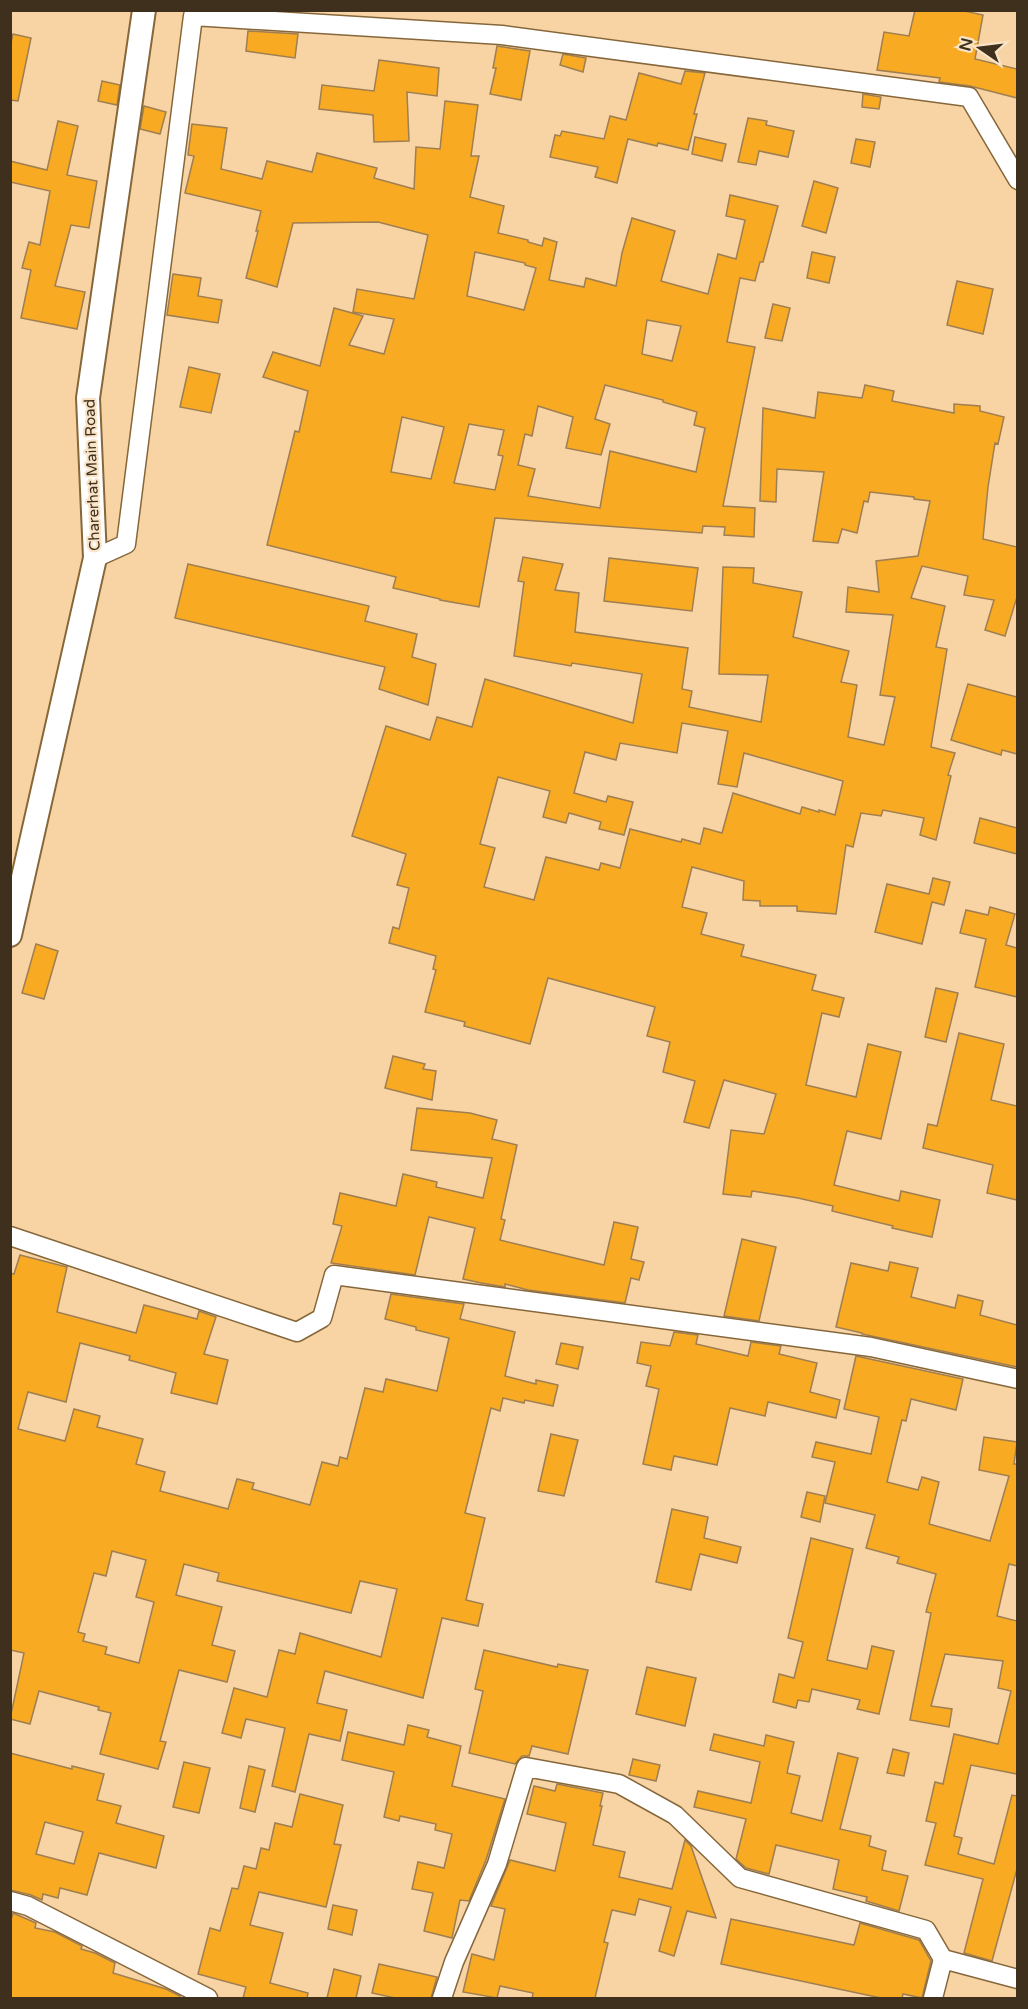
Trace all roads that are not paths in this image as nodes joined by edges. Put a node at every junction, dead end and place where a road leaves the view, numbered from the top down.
1 (144, 10) edge
2 (1017, 180) edge
3 (95, 558) junction
4 (10, 935) edge
5 (10, 1236) edge
6 (1017, 1379) edge
7 (10, 1902) edge
8 (943, 1959) junction
9 (1017, 1979) edge
10 (208, 1998) edge
11 (442, 1998) edge
12 (933, 1998) edge

1 - 3 street, Charerhat Main Road
2 - 3 street
3 - 4 street, Charerhat Main Road
5 - 6 street
7 - 10 street
8 - 9 street
8 - 11 street
8 - 12 street

